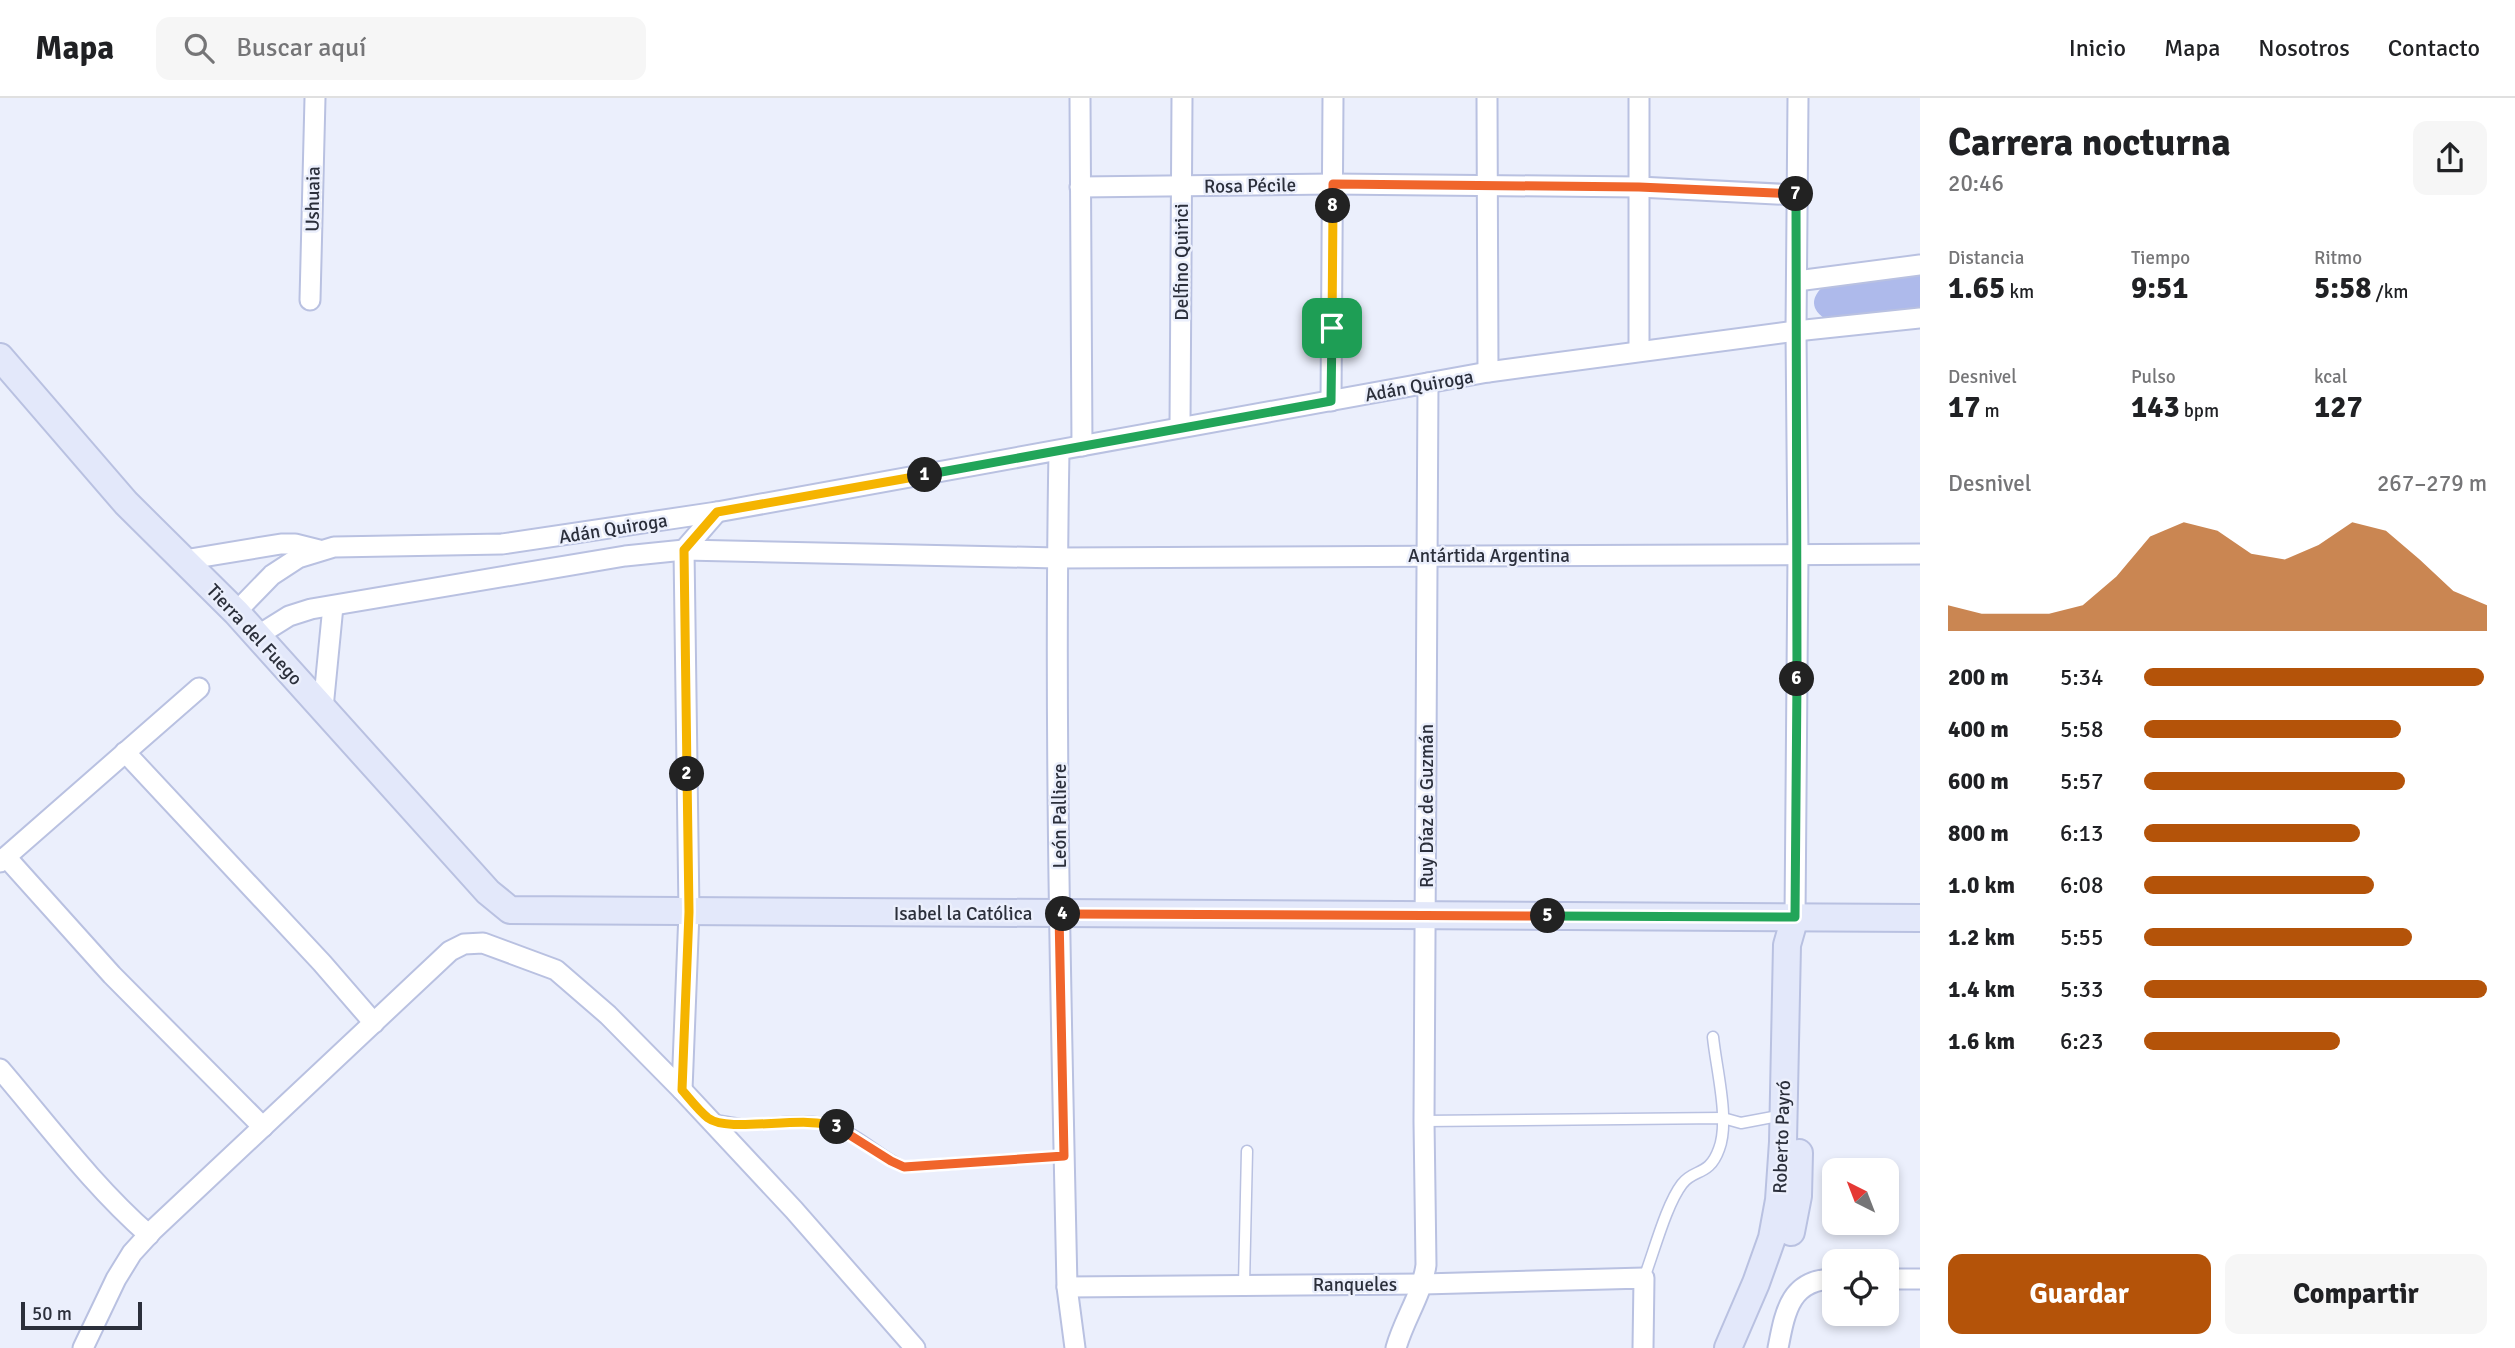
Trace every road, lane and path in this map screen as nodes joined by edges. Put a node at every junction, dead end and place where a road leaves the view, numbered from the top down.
1 (315, 98) edge
2 (1080, 98) edge
3 (1182, 98) edge
4 (1332, 98) edge
5 (1487, 98) edge
6 (1639, 98) edge
7 (1798, 98) edge
8 (1333, 184) junction
9 (1182, 186) junction
10 (1080, 187) junction
11 (1487, 187) junction
12 (1639, 187) junction
13 (1797, 194) junction
14 (1920, 265) edge
15 (1797, 281) junction
16 (310, 300) dead end
17 (1920, 318) edge
18 (1796, 331) junction
19 (1639, 351) junction
20 (0, 357) edge
21 (1488, 372) junction
22 (1428, 383) junction
23 (1331, 401) junction
24 (1180, 426) junction
25 (1082, 446) junction
26 (1059, 451) junction
27 (717, 512) junction
28 (554, 537) junction
29 (318, 550) junction
30 (684, 550) junction
31 (1798, 554) junction
32 (1920, 554) edge
33 (1427, 556) junction
34 (1057, 558) junction
35 (184, 560) junction
36 (567, 566) junction
37 (333, 606) junction
38 (236, 612) junction
39 (257, 636) junction
40 (199, 688) dead end
41 (323, 708) junction
42 (125, 752) junction
43 (3, 859) edge
44 (510, 910) joint
45 (689, 912) junction
46 (1059, 914) junction
47 (1425, 916) junction
48 (1795, 917) junction
49 (1920, 918) edge
50 (374, 1023) junction
51 (1713, 1037) dead end
52 (0, 1069) edge
53 (682, 1090) junction
54 (1783, 1115) junction
55 (1723, 1118) junction
56 (710, 1120) junction
57 (1424, 1121) junction
58 (263, 1127) junction
59 (1247, 1151) dead end
60 (1064, 1156) junction
61 (149, 1235) junction
62 (1644, 1278) junction
63 (1899, 1279) edge
64 (1920, 1279) edge
65 (1822, 1281) edge
66 (1423, 1284) junction
67 (1244, 1285) junction
68 (1067, 1287) junction
69 (83, 1348) edge
70 (915, 1348) edge
71 (1075, 1348) edge
72 (1396, 1348) edge
73 (1643, 1348) edge
74 (1728, 1348) edge
75 (1747, 1348) edge
76 (1778, 1348) edge

1 - 16 street, Ushuaia
2 - 10 street
3 - 9 street, Delfino Quirici
4 - 8 street
5 - 11 street
6 - 12 street
7 - 13 street, Roberto Payró
8 - 9 street, Rosa Pécile
8 - 11 street, Rosa Pécile
8 - 23 street
9 - 10 street, Rosa Pécile
9 - 24 street, Delfino Quirici
10 - 25 street
11 - 12 street, Rosa Pécile
11 - 21 street
12 - 13 street, Rosa Pécile
12 - 19 street
13 - 15 street, Roberto Payró
14 - 15 street
15 - 18 street, Roberto Payró
17 - 18 street, Adán Quiroga
18 - 19 street, Adán Quiroga
18 - 31 street, Roberto Payró
19 - 21 street, Adán Quiroga
20 - 35 main road, Tierra del Fuego
21 - 22 street, Adán Quiroga
22 - 23 street, Adán Quiroga
22 - 33 street, Ruy Díaz de Guzmán
23 - 24 street, Adán Quiroga
24 - 25 street, Adán Quiroga
25 - 26 street, Adán Quiroga
26 - 27 street, Adán Quiroga
26 - 34 street, León Palliere
27 - 28 street, Adán Quiroga
27 - 30 street
28 - 29 street, Adán Quiroga
28 - 36 street
29 - 35 street
29 - 38 street, Adán Quiroga
30 - 34 street, Adán Quiroga
30 - 36 street, Adán Quiroga
30 - 45 street
31 - 32 street, Antártida Argentina
31 - 33 street, Antártida Argentina
31 - 48 street, Roberto Payró
33 - 34 street, Antártida Argentina
33 - 47 street, Ruy Díaz de Guzmán
34 - 46 street, León Palliere
35 - 38 main road, Tierra del Fuego
36 - 37 street, Adán Quiroga
37 - 39 street, Adán Quiroga
37 - 41 street
38 - 39 main road, Tierra del Fuego
39 - 41 main road, Tierra del Fuego
40 - 42 street
41 - 44 main road, Tierra del Fuego
42 - 43 street
42 - 50 street
43 - 58 street
44 - 45 main road, Isabel la Católica
45 - 46 main road, Isabel la Católica
45 - 53 street
46 - 47 main road, Isabel la Católica
46 - 60 street, León Palliere
47 - 48 main road, Isabel la Católica
47 - 57 street, Ruy Díaz de Guzmán
48 - 49 main road, Isabel la Católica
48 - 54 main road, Roberto Payró
48 - 75 main road, Roberto Payró
50 - 53 street
50 - 58 street
51 - 55 lane
52 - 61 street
53 - 56 street
54 - 55 lane
54 - 74 main road, Roberto Payró
55 - 57 lane
55 - 62 lane
56 - 60 lane
56 - 70 street
57 - 66 street, Ruy Díaz de Guzmán
58 - 61 street
59 - 67 lane
60 - 68 street, León Palliere
61 - 69 street
62 - 66 street, Ranqueles
62 - 73 street
63 - 64 street
65 - 76 street
66 - 67 street, Ranqueles
66 - 72 street, Ruy Díaz de Guzmán
67 - 68 street, Ranqueles
68 - 71 street, León Palliere

